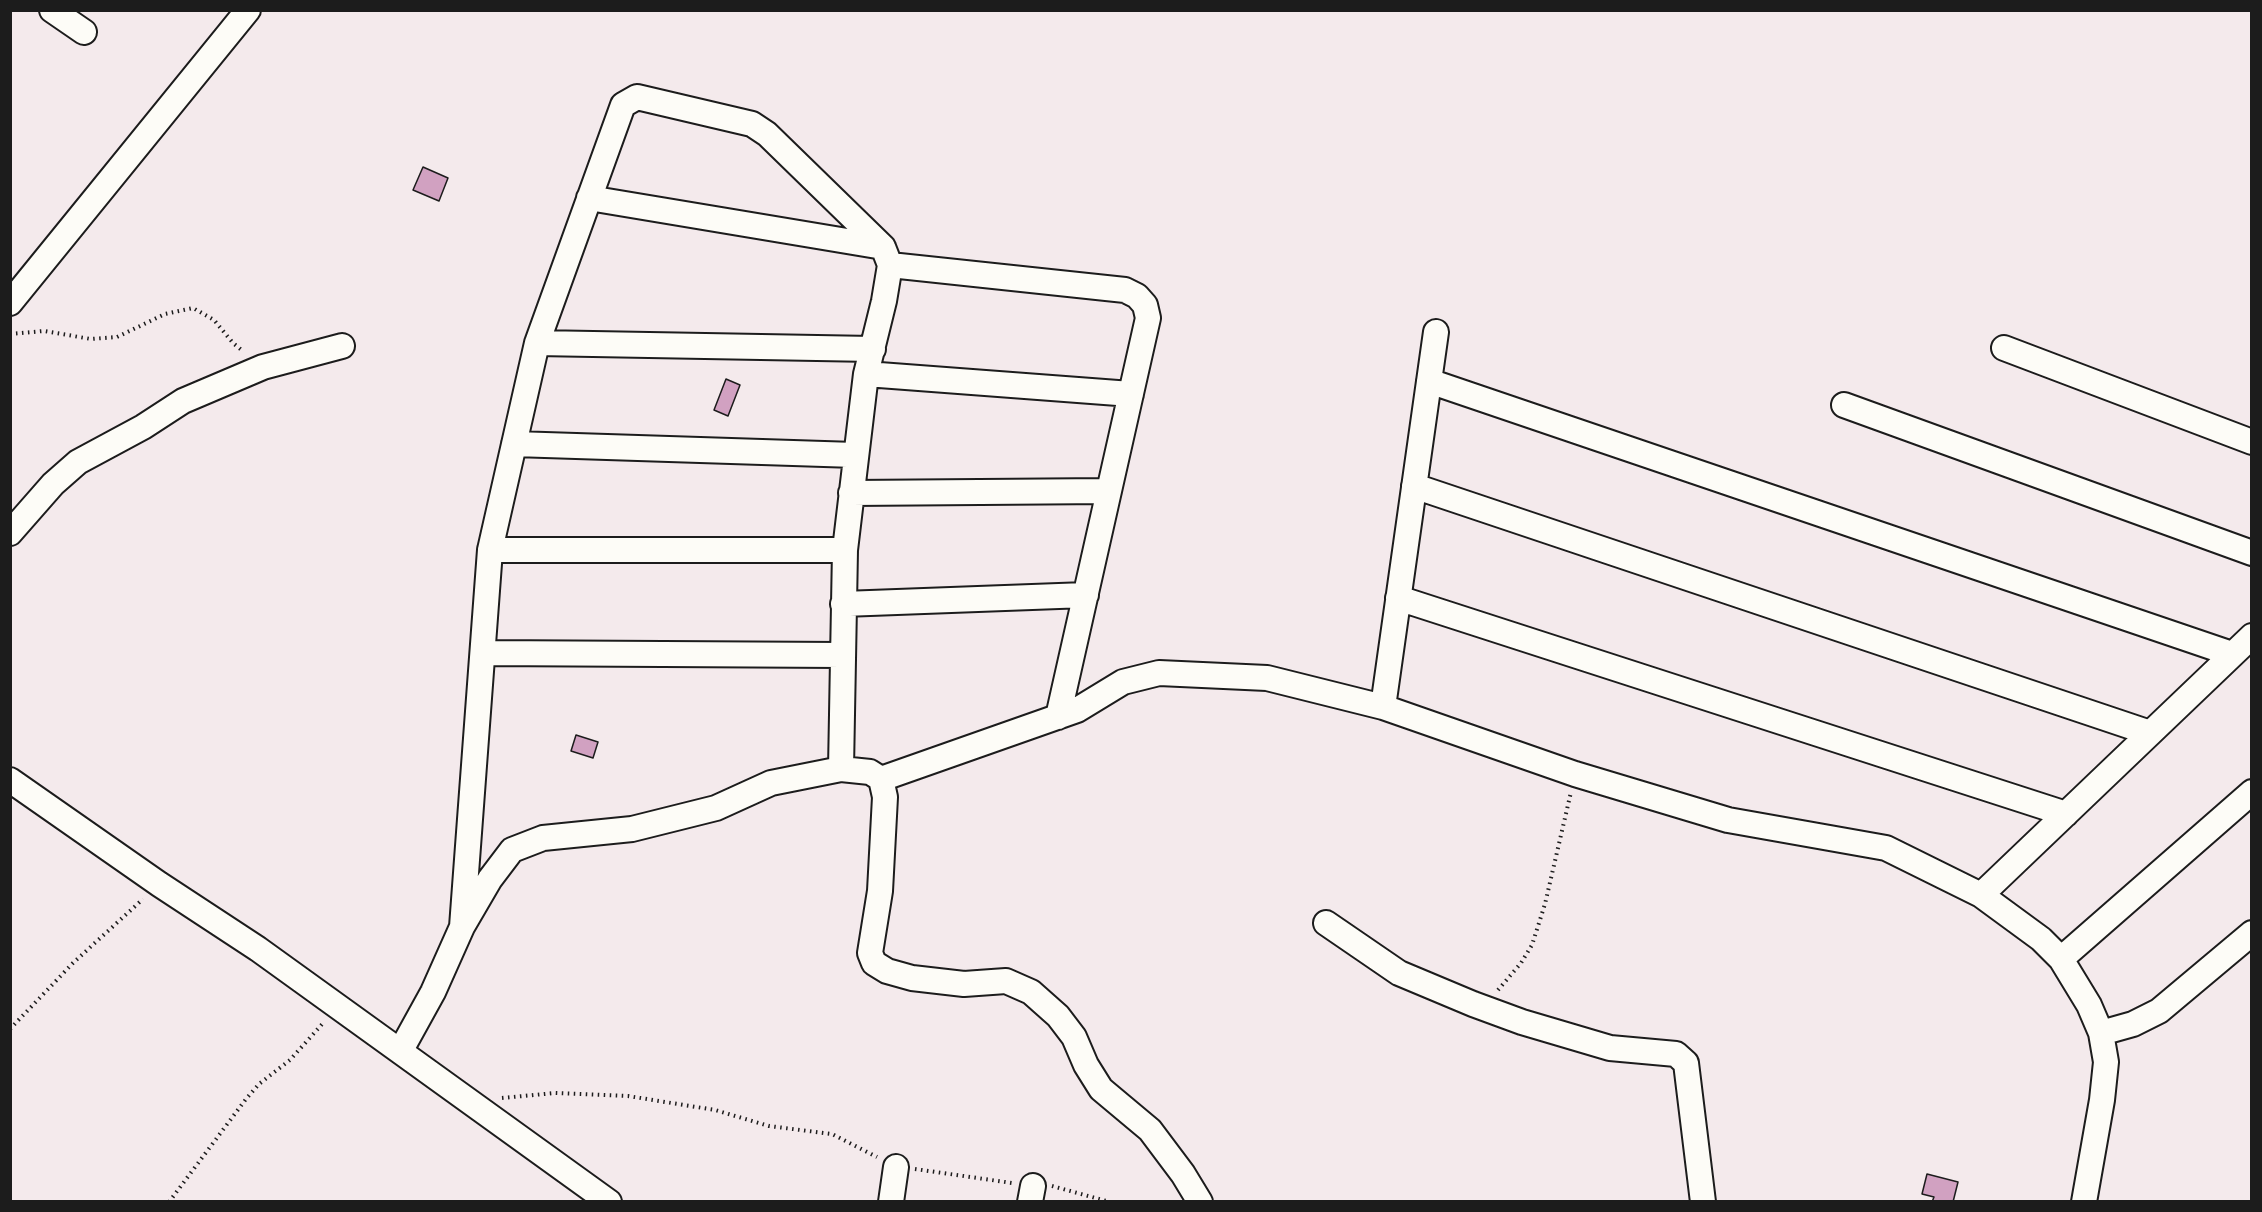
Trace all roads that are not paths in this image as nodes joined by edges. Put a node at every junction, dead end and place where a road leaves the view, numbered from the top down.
1 (52, 10) edge
2 (248, 10) edge
3 (84, 32) dead end
4 (589, 198) junction
5 (886, 256) junction
6 (10, 303) edge
7 (1436, 332) dead end
8 (537, 343) junction
9 (342, 346) dead end
10 (2004, 348) dead end
11 (873, 349) junction
12 (866, 374) junction
13 (1429, 381) junction
14 (1131, 394) junction
15 (1844, 405) dead end
16 (2252, 442) edge
17 (514, 444) junction
18 (855, 455) junction
19 (1414, 486) junction
20 (1109, 491) junction
21 (851, 493) junction
22 (10, 533) edge
23 (490, 550) junction
24 (845, 550) junction
25 (2252, 553) edge
26 (1086, 595) junction
27 (1398, 598) junction
28 (843, 604) junction
29 (2252, 636) edge
30 (484, 652) junction
31 (2232, 654) junction
32 (842, 655) junction
33 (1383, 707) junction
34 (1058, 717) junction
35 (2150, 733) junction
36 (841, 769) junction
37 (881, 779) junction
38 (10, 780) edge
39 (2252, 792) edge
40 (2066, 814) junction
41 (1981, 895) junction
42 (1326, 923) dead end
43 (462, 927) junction
44 (2252, 933) edge
45 (2061, 959) junction
46 (2101, 1033) junction
47 (401, 1050) junction
48 (896, 1167) road end
49 (609, 1202) edge
50 (891, 1202) edge
51 (1200, 1202) edge
52 (1703, 1202) edge
53 (2084, 1202) edge

1 - 3 street
2 - 6 street
4 - 5 street
4 - 5 street
4 - 8 street
5 - 11 street
5 - 14 street
7 - 13 street
8 - 11 street
8 - 17 street
9 - 22 street
10 - 16 street
11 - 12 street
12 - 14 street
12 - 18 street
13 - 19 street
13 - 31 street
14 - 20 street
15 - 25 street
17 - 18 street
17 - 23 street
18 - 21 street
19 - 27 street
19 - 35 street
20 - 21 street
20 - 26 street
21 - 24 street
23 - 24 street
23 - 30 street
24 - 28 street
26 - 28 street
26 - 34 street
27 - 33 street
27 - 40 street
28 - 32 street
29 - 31 street
30 - 32 street
30 - 43 street
31 - 35 street
32 - 36 street
33 - 34 street
33 - 41 street
34 - 37 street
35 - 40 street
36 - 37 street
36 - 43 street
37 - 51 street
38 - 47 street
39 - 45 street
40 - 41 street
41 - 45 street
42 - 52 street
43 - 47 street
44 - 46 street
45 - 46 street
46 - 53 street
47 - 49 street
48 - 50 street

